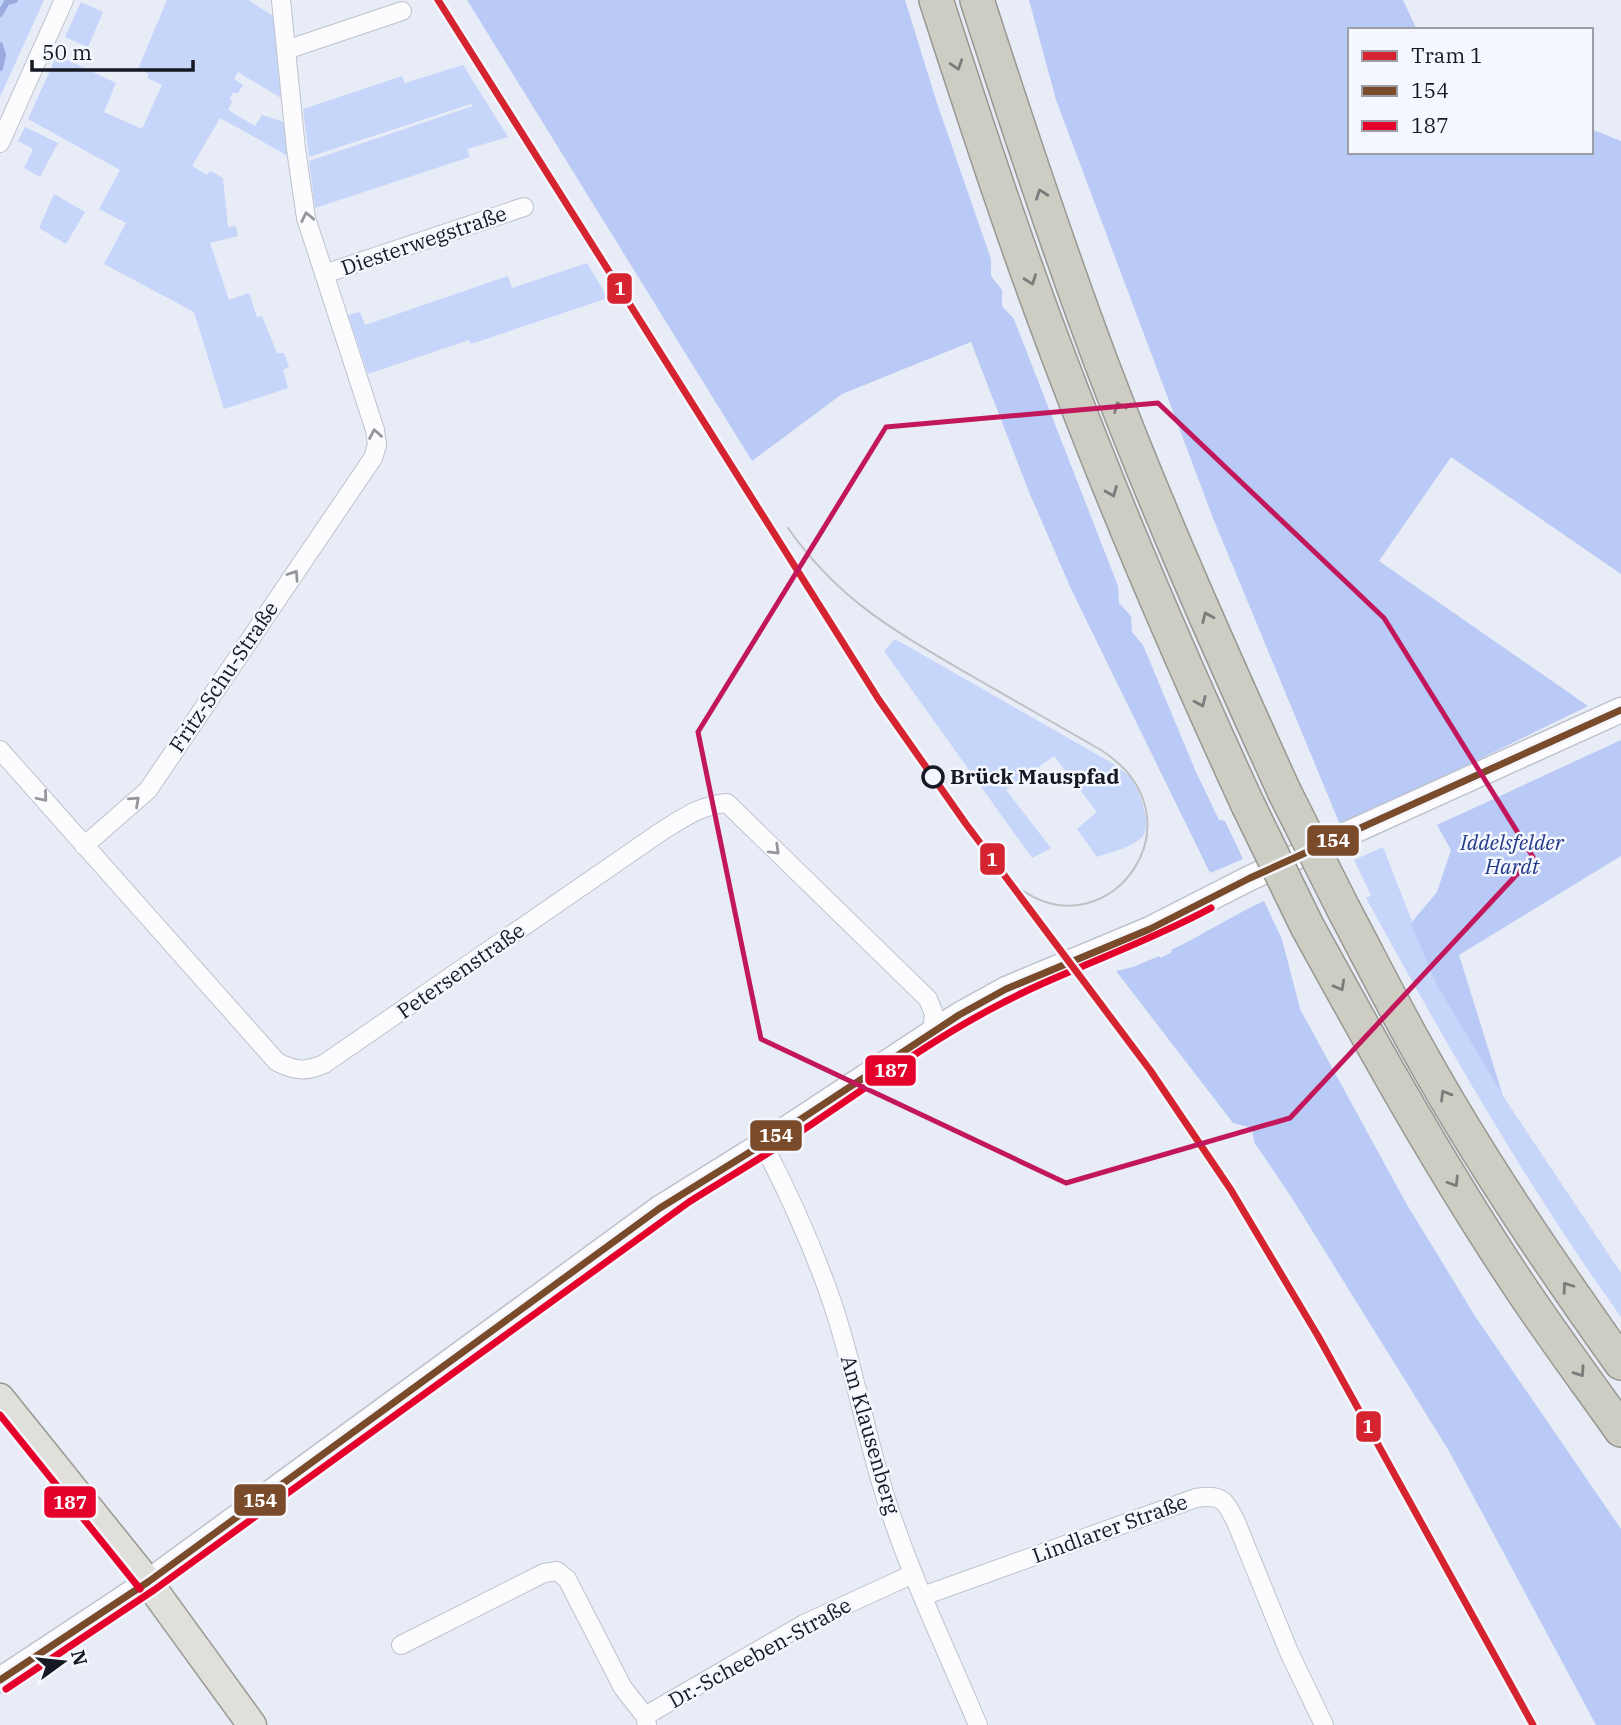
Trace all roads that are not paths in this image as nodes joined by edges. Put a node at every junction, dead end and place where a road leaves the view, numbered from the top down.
1 (64, 0) edge
2 (281, 0) edge
3 (936, 0) edge
4 (977, 0) edge
5 (402, 11) dead end
6 (285, 50) junction
7 (0, 143) edge
8 (524, 207) dead end
9 (324, 274) junction
10 (349, 494) joint
11 (1621, 710) edge
12 (0, 750) edge
13 (84, 846) junction
14 (932, 1032) junction
15 (763, 1144) junction
16 (1621, 1363) edge
17 (0, 1398) edge
18 (1621, 1430) edge
19 (913, 1574) junction
20 (148, 1582) junction
21 (923, 1596) junction
22 (401, 1645) dead end
23 (0, 1680) edge
24 (646, 1721) edge
25 (252, 1725) edge
26 (978, 1725) edge
27 (1324, 1725) edge

1 - 7 street
2 - 6 street, Diesterwegstraße
3 -> 18 highway, bridge
16 -> 4 highway, bridge
5 - 6 street
9 -> 6 street, Diesterwegstraße
8 - 9 street, Diesterwegstraße
10 -> 9 street, Diesterwegstraße
13 -> 10 street, Fritz-Schu-Straße
11 - 14 main road
12 -> 13 street, Petersenstraße
13 -> 14 street, Petersenstraße
14 - 15 main road
15 - 19 street, Am Klausenberg
15 - 20 main road
17 - 20 main road
19 - 21 street, Am Klausenberg
19 - 24 street, Dr.-Scheeben-Straße
20 - 23 main road
20 - 25 main road
21 - 26 street, Am Klausenberg
21 - 27 street, Lindlarer Straße
22 - 24 street

